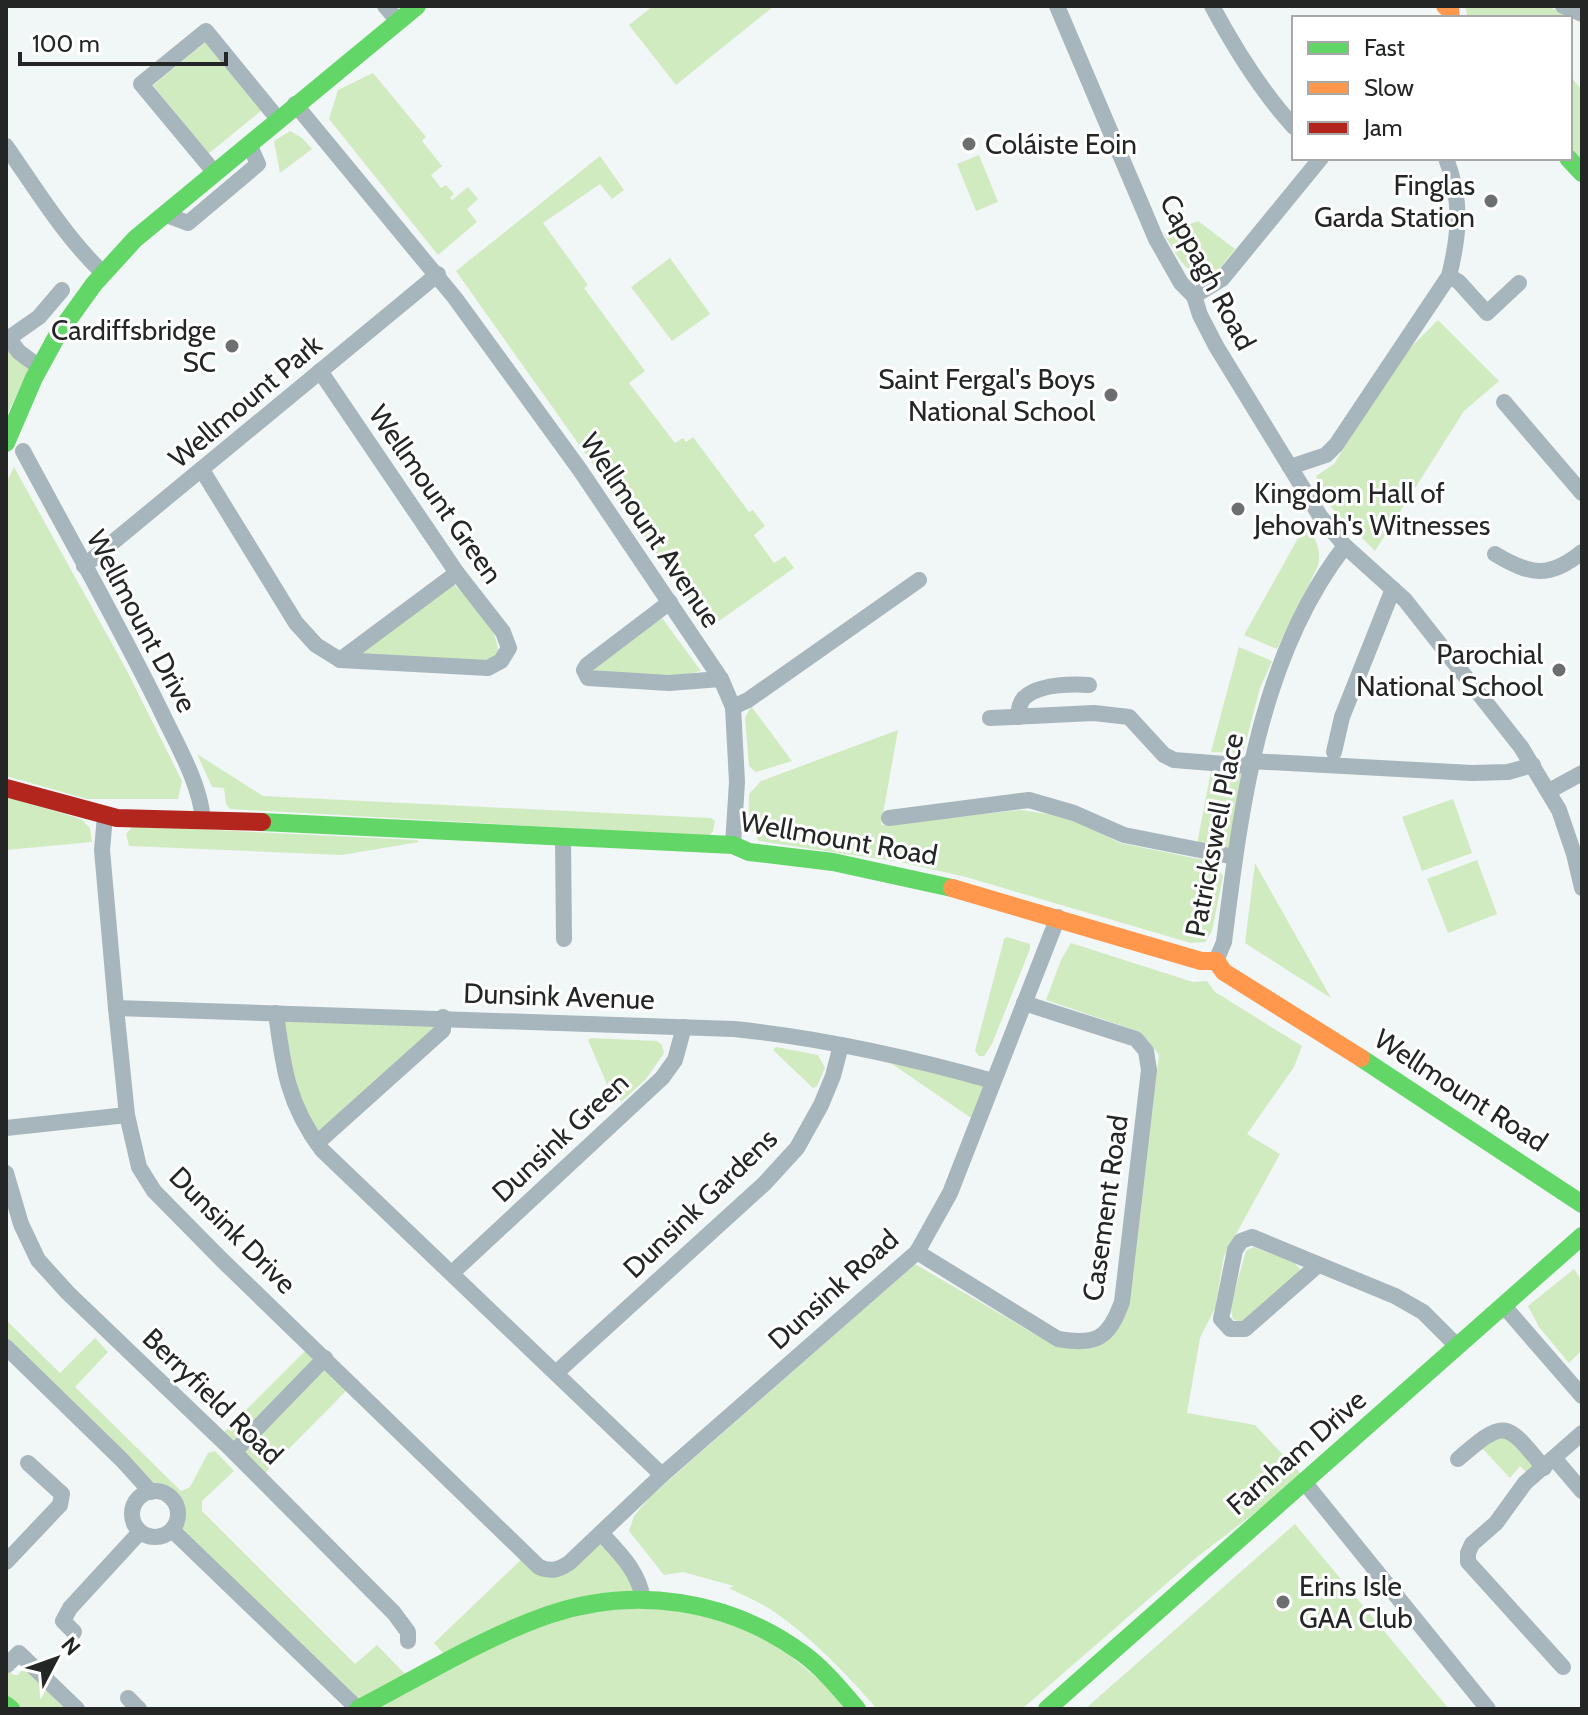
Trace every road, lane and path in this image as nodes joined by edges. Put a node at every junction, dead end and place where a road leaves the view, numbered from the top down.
1 (385, 6) edge
2 (417, 6) edge
3 (1057, 6) edge
4 (1212, 6) edge
5 (1563, 6) edge
6 (1582, 14) edge
7 (398, 21) junction
8 (295, 104) junction
9 (278, 119) junction
10 (1292, 125) edge
11 (249, 144) junction
12 (6, 146) edge
13 (1319, 160) edge
14 (1446, 160) edge
15 (215, 173) junction
16 (164, 214) junction
17 (103, 273) junction
18 (438, 274) junction
19 (1449, 276) junction
20 (1519, 283) dead end
21 (62, 290) dead end
22 (1194, 296) junction
23 (7, 339) edge
24 (39, 367) junction
25 (320, 371) junction
26 (1504, 402) dead end
27 (14, 447) edge
28 (1290, 467) junction
29 (202, 470) junction
30 (1582, 493) edge
31 (1345, 546) junction
32 (1582, 552) edge
33 (1495, 554) dead end
34 (84, 566) junction
35 (457, 573) junction
36 (919, 580) dead end
37 (1393, 589) junction
38 (670, 602) junction
39 (340, 660) junction
40 (721, 679) junction
41 (1089, 685) dead end
42 (733, 707) junction
43 (1018, 717) junction
44 (990, 718) dead end
45 (1334, 752) dead end
46 (1250, 763) junction
47 (1533, 765) junction
48 (1582, 773) edge
49 (6, 788) edge
50 (1549, 791) junction
51 (105, 816) junction
52 (889, 818) dead end
53 (203, 819) junction
54 (563, 838) junction
55 (733, 845) junction
56 (1235, 857) junction
57 (1582, 888) edge
58 (1058, 917) junction
59 (564, 939) dead end
60 (1216, 961) junction
61 (1024, 1003) junction
62 (116, 1008) junction
63 (276, 1013) junction
64 (443, 1017) junction
65 (684, 1027) junction
66 (841, 1045) junction
67 (993, 1081) junction
68 (127, 1115) junction
69 (6, 1128) edge
70 (317, 1143) junction
71 (6, 1173) edge
72 (1582, 1204) edge
73 (1582, 1236) edge
74 (917, 1252) junction
75 (1318, 1265) junction
76 (452, 1273) junction
77 (1503, 1305) junction
78 (1457, 1346) junction
79 (6, 1347) edge
80 (325, 1358) junction
81 (557, 1372) junction
82 (1582, 1396) edge
83 (1582, 1433) edge
84 (234, 1452) junction
85 (1458, 1459) dead end
86 (28, 1463) dead end
87 (1549, 1463) junction
88 (662, 1475) junction
89 (1305, 1483) junction
90 (1582, 1491) edge
91 (151, 1492) junction
92 (172, 1530) junction
93 (140, 1532) junction
94 (601, 1533) junction
95 (6, 1562) edge
96 (549, 1571) joint
97 (643, 1599) junction
98 (74, 1632) dead end
99 (408, 1641) dead end
100 (7, 1665) edge
101 (1563, 1667) dead end
102 (6, 1705) edge
103 (11, 1709) edge
104 (77, 1709) edge
105 (358, 1709) edge
106 (857, 1709) edge
107 (1047, 1709) edge
108 (1488, 1709) edge

1 - 7 street
2 - 7 street
3 - 22 street, Cappagh Road
4 - 10 street
5 - 6 street
7 - 8 street
8 - 9 street
8 - 18 street, Wellmount Avenue
9 - 11 street
9 - 15 street
11 - 15 street
11 - 16 street
12 - 17 street
13 - 22 street
14 - 19 street
15 - 16 street
16 - 17 street
17 - 24 street
18 - 25 street, Wellmount Park
18 - 38 street, Wellmount Avenue
19 - 20 street
19 - 28 street
21 - 23 street
22 - 28 street, Cappagh Road
23 - 24 street
24 - 27 street
25 - 29 street, Wellmount Park
25 - 35 street, Wellmount Green
26 - 30 street
27 - 34 street, Wellmount Drive
28 - 31 street, Cappagh Road
29 - 34 street, Wellmount Park
29 - 39 street
31 - 37 street, Cappagh Road
31 - 46 street, Patrickswell Place
32 - 33 street
34 - 53 street, Wellmount Drive
35 - 39 street
35 - 39 street, Wellmount Green
36 - 42 street
37 - 45 street
37 - 47 street, Cappagh Road
38 - 40 street, Wellmount Avenue
38 - 40 street
40 - 42 street, Wellmount Avenue
41 - 43 street
42 - 55 street, Wellmount Avenue
43 - 44 street
43 - 46 street
46 - 47 street
46 - 56 street, Patrickswell Place
47 - 50 street, Cappagh Road
48 - 50 street
49 - 51 street, Wellmount Road
50 - 57 street, Cappagh Road
51 - 53 street, Wellmount Road
51 - 62 street, Dunsink Drive
52 - 56 street
53 - 54 street, Wellmount Road
54 - 55 street, Wellmount Road
54 - 59 street
55 - 58 street, Wellmount Road
56 - 60 street, Patrickswell Place
58 - 60 street, Wellmount Road
58 - 61 street, Dunsink Road
60 - 72 street, Wellmount Road
61 - 67 street, Dunsink Road
61 - 74 street, Casement Road
62 - 63 street, Dunsink Avenue
62 - 68 street, Dunsink Drive
63 - 64 street, Dunsink Avenue
63 - 70 street
64 - 65 street, Dunsink Avenue
64 - 70 street
65 - 66 street, Dunsink Avenue
65 - 76 street, Dunsink Green
66 - 67 street, Dunsink Avenue
66 - 81 street, Dunsink Gardens
67 - 74 street, Dunsink Road
68 - 69 street
68 - 80 street, Dunsink Drive
70 - 76 street
71 - 84 street, Berryfield Road
73 - 77 street, Farnham Drive
74 - 88 street, Dunsink Road
75 - 75 street
75 - 78 street
76 - 81 street
77 - 78 street, Farnham Drive
77 - 82 street
78 - 89 street, Farnham Drive
79 - 91 street
80 - 84 street
80 - 96 street, Dunsink Drive
81 - 88 street
83 - 87 street
84 - 99 street, Berryfield Road
85 - 87 street
86 - 95 street
87 - 90 street
87 - 101 street
88 - 94 street, Dunsink Road
89 - 107 street, Farnham Drive
89 - 108 street
91 - 92 street
91 - 93 street
92 - 93 street
92 - 105 street
93 - 98 street
94 - 96 street, Dunsink Road
94 - 97 street
97 - 105 street
97 - 106 street
100 - 104 street
102 - 103 street

